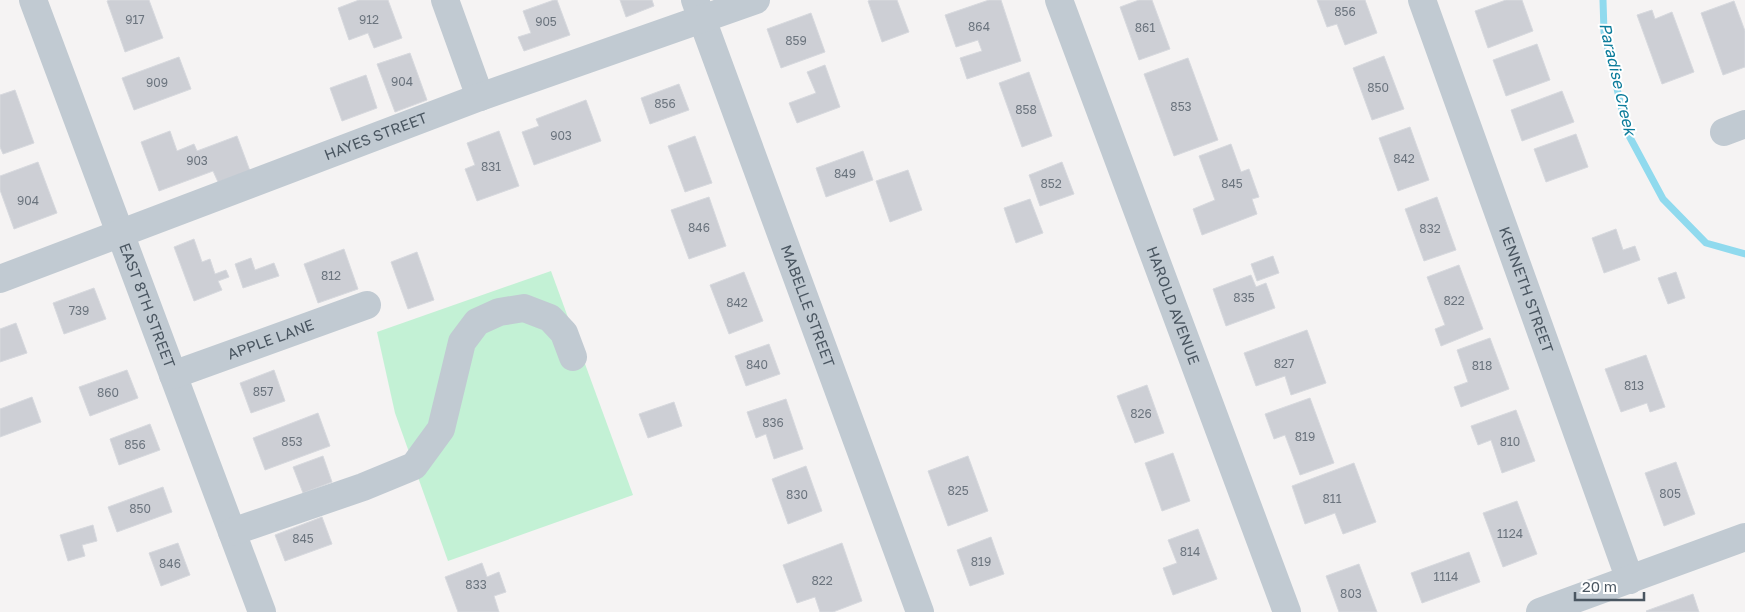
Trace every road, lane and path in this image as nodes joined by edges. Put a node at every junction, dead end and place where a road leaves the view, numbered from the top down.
1 (34, 0) edge
2 (444, 0) edge
3 (756, 0) edge
4 (1059, 0) edge
5 (1422, 0) edge
6 (699, 10) edge
7 (480, 97) junction
8 (119, 233) junction
9 (0, 279) edge
10 (367, 305) dead end
11 (573, 357) dead end
12 (174, 374) junction
13 (232, 532) junction
14 (1745, 537) edge
15 (1630, 580) junction
16 (1589, 604) edge
17 (262, 612) edge
18 (920, 612) edge
19 (1287, 612) edge
20 (1540, 612) edge

1 - 8 street, EAST 8TH STREET
2 - 7 street
3 - 6 street, HAYES STREET
4 - 19 street, HAROLD AVENUE
5 - 15 street, KENNETH STREET
6 - 7 street, HAYES STREET
6 - 18 street, MABELLE STREET
7 - 8 street, HAYES STREET
8 - 9 street, HAYES STREET
8 - 12 street, EAST 8TH STREET
10 - 12 street, APPLE LANE
11 - 13 street
12 - 13 street, EAST 8TH STREET
13 - 17 street, EAST 8TH STREET
14 - 15 street
15 - 16 street
16 - 20 street

